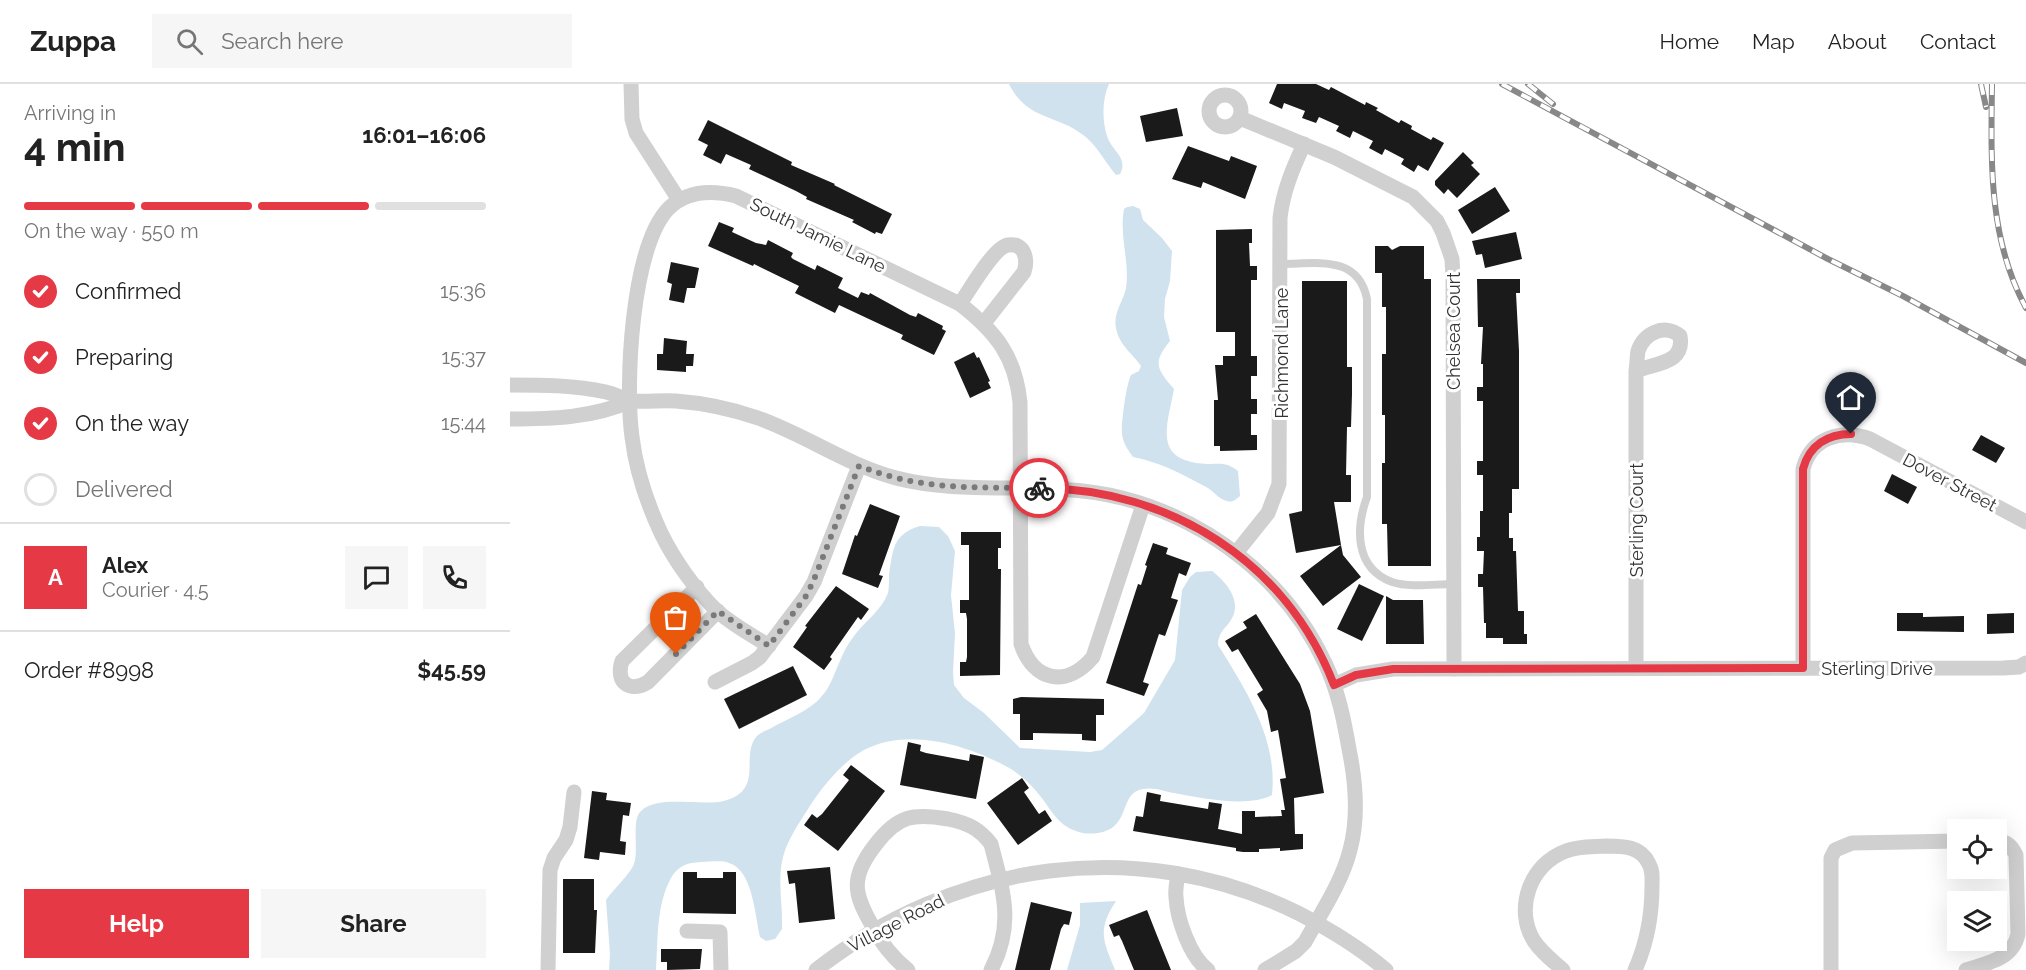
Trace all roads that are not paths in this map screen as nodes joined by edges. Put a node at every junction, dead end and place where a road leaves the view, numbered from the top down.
1 (631, 84) edge
2 (1240, 118) dead end
3 (1304, 144) junction
4 (679, 201) junction
5 (1281, 264) junction
6 (960, 304) junction
7 (984, 322) junction
8 (1636, 371) dead end
9 (510, 385) edge
10 (631, 401) junction
11 (510, 419) edge
12 (859, 466) junction
13 (1021, 488) junction
14 (1143, 505) junction
15 (2026, 522) edge
16 (1236, 553) junction
17 (1454, 584) junction
18 (697, 587) junction
19 (718, 611) junction
20 (769, 646) junction
21 (2026, 663) edge
22 (1636, 668) junction
23 (1803, 668) junction
24 (1454, 669) junction
25 (715, 682) dead end
26 (1334, 685) junction
27 (574, 792) dead end
28 (1947, 841) edge
29 (2007, 843) edge
30 (1178, 874) junction
31 (999, 879) junction
32 (1316, 922) junction
33 (875, 930) junction
34 (687, 931) dead end
35 (548, 970) edge
36 (721, 970) edge
37 (816, 970) edge
38 (908, 970) edge
39 (991, 970) edge
40 (1208, 970) edge
41 (1265, 970) edge
42 (1386, 970) edge
43 (1563, 970) edge
44 (1635, 970) edge
45 (1831, 970) edge
46 (1966, 970) edge

1 - 4 street
2 - 3 street, Chelsea Court
3 - 5 street, Richmond Lane
3 - 17 street, Chelsea Court
4 - 6 street, South Jamie Lane
4 - 10 street, South Jamie Lane
5 - 16 street, Richmond Lane
5 - 17 lane
6 - 7 street, South Jamie Lane
6 - 7 street
7 - 13 street, South Jamie Lane
8 - 22 street, Sterling Court
9 - 10 street
10 - 11 street
10 - 12 street
10 - 18 street, South Jamie Lane
12 - 13 street
12 - 20 street
13 - 14 street
13 - 14 street, South Jamie Lane
14 - 16 street
15 - 23 street, Dover Street
16 - 26 street
17 - 24 street, Chelsea Court
18 - 19 street, South Jamie Lane
18 - 19 street
19 - 20 street, South Jamie Lane
20 - 25 street
21 - 23 street, Sterling Drive
22 - 23 street, Sterling Drive
22 - 24 street, Sterling Drive
24 - 26 street, Sterling Drive
26 - 32 street
27 - 35 street
28 - 45 street
29 - 46 street
30 - 31 street, Village Road
30 - 32 street, Village Road
30 - 40 street
31 - 33 street, Village Road
31 - 33 street
31 - 39 street
32 - 41 street
32 - 42 street, Village Road
33 - 37 street, Village Road
33 - 38 street
34 - 36 street
43 - 44 street

